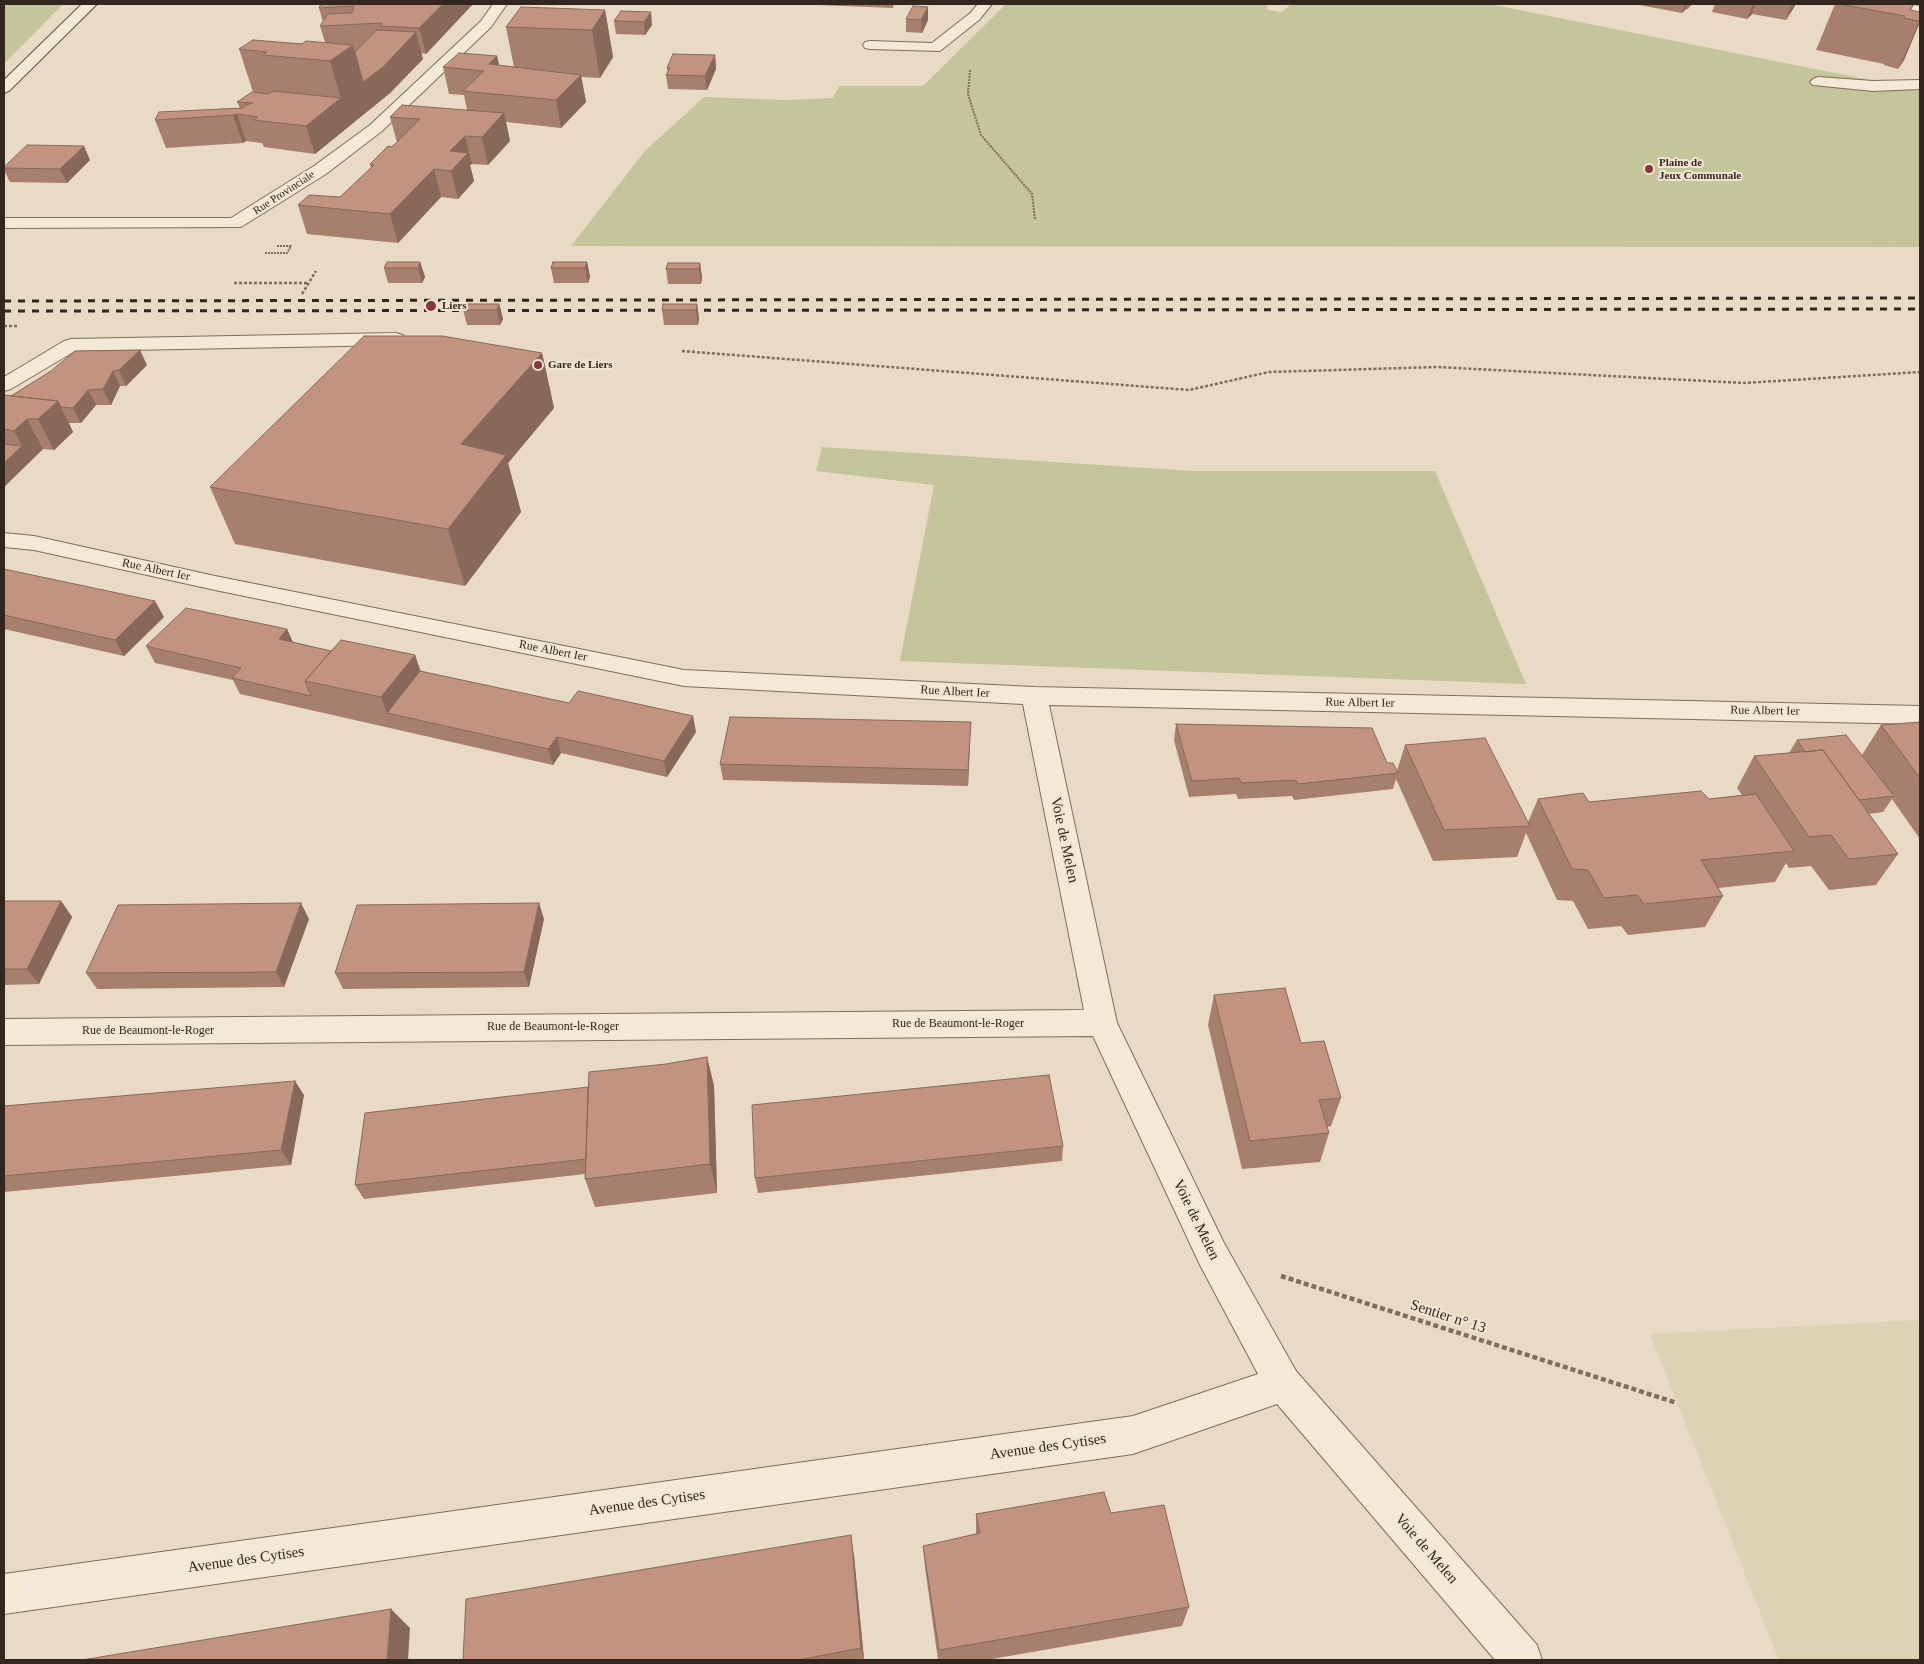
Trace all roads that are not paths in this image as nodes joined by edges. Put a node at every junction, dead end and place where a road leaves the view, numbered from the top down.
1 (90, 4) edge
2 (500, 4) edge
3 (985, 4) edge
4 (1888, 4) edge
5 (1920, 10) edge
6 (870, 45) dead end
7 (1818, 82) dead end
8 (6, 85) edge
9 (1920, 85) edge
10 (4, 222) edge
11 (414, 339) edge
12 (4, 385) edge
13 (4, 540) edge
14 (1034, 696) junction
15 (1920, 714) edge
16 (1102, 1023) junction
17 (4, 1032) edge
18 (1283, 1384) junction
19 (4, 1594) edge
20 (1522, 1660) edge

1 - 8 street
2 - 10 street, Rue Provinciale
3 - 6 street
4 - 5 street
7 - 9 street
11 - 12 street
13 - 14 street, Rue Albert Ier
14 - 15 street, Rue Albert Ier
14 - 16 street, Voie de Melen
16 - 17 street, Rue de Beaumont-le-Roger
16 - 18 street, Voie de Melen
18 - 19 street, Avenue des Cytises
18 - 20 street, Voie de Melen

